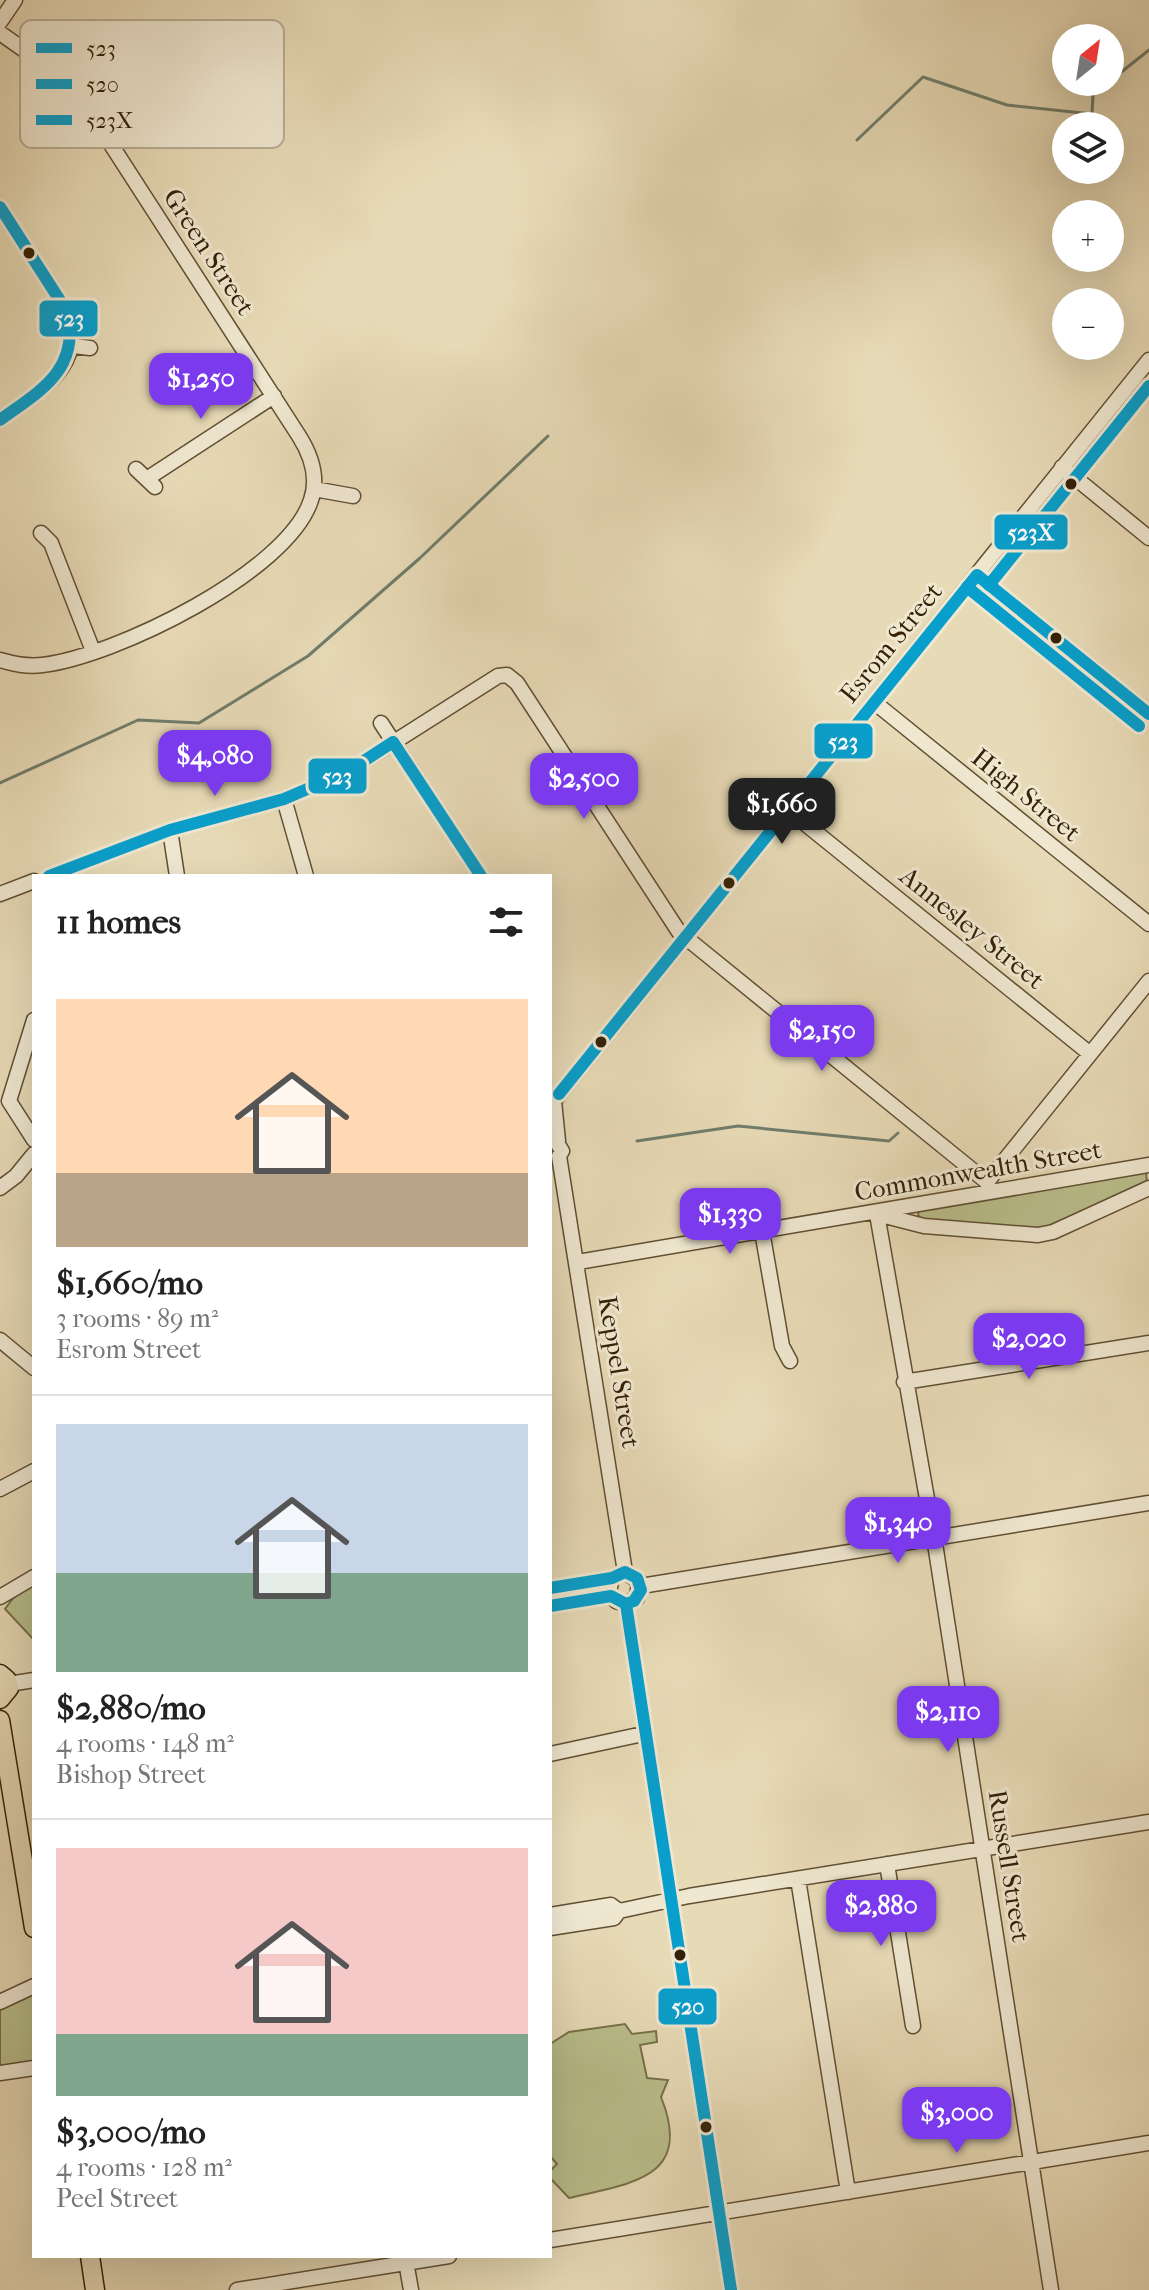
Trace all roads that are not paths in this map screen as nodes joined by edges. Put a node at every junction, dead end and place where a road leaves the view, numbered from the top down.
1 (15, 0) edge
2 (0, 22) edge
3 (0, 33) edge
4 (20, 47) edge
5 (113, 148) edge
6 (0, 207) edge
7 (74, 346) junction
8 (90, 348) dead end
9 (1149, 360) edge
10 (274, 396) junction
11 (0, 420) edge
12 (1062, 467) junction
13 (136, 469) dead end
14 (314, 489) junction
15 (353, 496) dead end
16 (41, 533) dead end
17 (1149, 538) edge
18 (977, 575) junction
19 (93, 651) junction
20 (0, 660) edge
21 (874, 702) junction
22 (1149, 714) edge
23 (381, 723) dead end
24 (393, 742) junction
25 (284, 799) junction
26 (787, 809) junction
27 (170, 830) junction
28 (54, 874) edge
29 (177, 874) edge
30 (305, 874) edge
31 (480, 874) edge
32 (32, 882) edge
33 (0, 894) edge
34 (1149, 924) edge
35 (684, 937) junction
36 (1148, 985) edge
37 (1149, 1002) edge
38 (1130, 1005) junction
39 (32, 1025) edge
40 (1089, 1053) junction
41 (553, 1096) edge
42 (4, 1100) edge
43 (32, 1137) edge
44 (554, 1148) edge
45 (32, 1156) edge
46 (1149, 1165) edge
47 (988, 1186) junction
48 (0, 1188) edge
49 (1149, 1188) edge
50 (877, 1214) junction
51 (762, 1231) junction
52 (578, 1262) junction
53 (0, 1340) edge
54 (1149, 1343) edge
55 (28, 1354) edge
56 (790, 1361) dead end
57 (904, 1382) junction
58 (32, 1472) edge
59 (0, 1489) edge
60 (1149, 1503) edge
61 (934, 1540) junction
62 (618, 1575) junction
63 (32, 1578) edge
64 (641, 1586) junction
65 (552, 1588) edge
66 (1, 1590) edge
67 (611, 1596) junction
68 (626, 1604) junction
69 (552, 1606) edge
70 (32, 1680) edge
71 (3, 1686) edge
72 (0, 1720) edge
73 (643, 1734) junction
74 (552, 1754) edge
75 (1149, 1822) edge
76 (981, 1849) junction
77 (887, 1864) junction
78 (798, 1879) junction
79 (671, 1901) junction
80 (619, 1911) junction
81 (552, 1915) edge
82 (32, 1916) edge
83 (552, 1928) edge
84 (32, 1987) edge
85 (0, 2002) edge
86 (913, 2026) dead end
87 (32, 2068) edge
88 (0, 2073) edge
89 (1149, 2143) edge
90 (1032, 2162) junction
91 (848, 2192) junction
92 (719, 2212) junction
93 (552, 2240) edge
94 (90, 2258) edge
95 (428, 2258) edge
96 (406, 2260) edge
97 (95, 2290) edge
98 (237, 2290) edge
99 (411, 2290) edge
100 (731, 2290) edge
101 (1051, 2290) edge

1 - 2 street
3 - 4 street, Green Street
5 - 10 street, Green Street
6 - 7 street
7 - 8 street
7 - 11 street
9 - 12 street, Esrom Street
10 - 13 street
10 - 14 street, Green Street
12 - 17 street
12 - 18 street, Esrom Street
14 - 15 street
14 - 19 street
16 - 19 street
18 - 21 street, Esrom Street
18 - 22 street
19 - 20 street
21 - 26 street, Esrom Street
21 - 34 street, High Street
23 - 24 street
24 - 25 street
24 - 31 street
24 - 35 street
25 - 27 street
25 - 30 street
26 - 35 street, Esrom Street
26 - 40 street, Annesley Street
27 - 28 street
27 - 29 street
32 - 33 street
35 - 41 street, Esrom Street
35 - 47 street
36 - 38 street
37 - 38 street
38 - 40 street
39 - 42 street
40 - 47 street
41 - 44 street, Keppel Street
42 - 43 street
44 - 52 street, Keppel Street
45 - 48 street
46 - 47 street, Commonwealth Street
47 - 50 street, Commonwealth Street
49 - 50 street
50 - 51 street, Commonwealth Street
50 - 57 street, Russell Street
51 - 52 street, Commonwealth Street
51 - 56 street
52 - 62 street, Keppel Street
53 - 55 street
54 - 57 street
57 - 61 street, Russell Street
58 - 59 street
60 - 61 street
61 - 64 street
61 - 76 street, Russell Street
62 - 64 street
62 - 65 street
62 - 67 street
63 - 66 street
64 - 68 street
67 - 68 street
67 - 69 street
68 - 73 street
70 - 71 street
72 - 82 main road
73 - 74 street
73 - 79 street
75 - 76 street
76 - 77 street
76 - 90 street, Russell Street
77 - 78 street
77 - 86 street
78 - 79 street
78 - 91 street
79 - 80 street
79 - 92 street
80 - 81 street
80 - 83 street
84 - 85 street
87 - 88 street
89 - 90 street
90 - 91 street
90 - 101 street, Russell Street
91 - 92 street
92 - 93 street
92 - 100 street
94 - 97 main road
95 - 96 street
96 - 98 street
96 - 99 street

